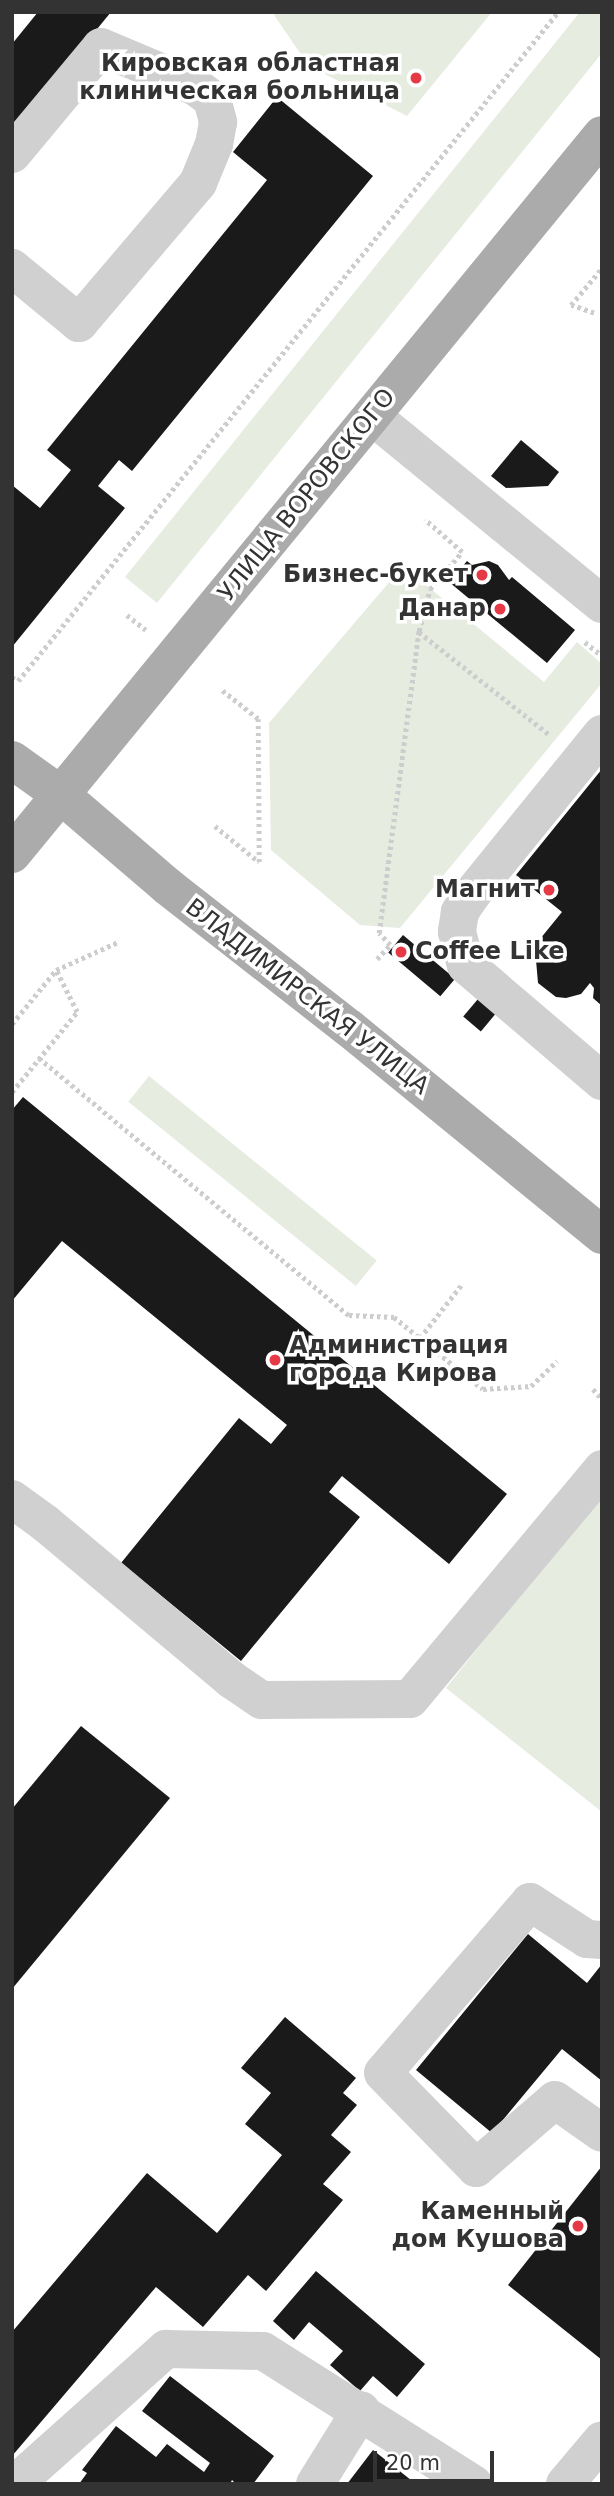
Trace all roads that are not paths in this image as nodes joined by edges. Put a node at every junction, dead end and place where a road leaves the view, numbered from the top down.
1 (602, 135) edge
2 (12, 155) edge
3 (12, 268) edge
4 (372, 415) junction
5 (602, 604) edge
6 (602, 734) edge
7 (12, 760) edge
8 (61, 795) junction
9 (12, 854) edge
10 (602, 1081) edge
11 (602, 1235) edge
12 (602, 1469) edge
13 (12, 1499) edge
14 (602, 1940) edge
15 (602, 2133) edge
16 (360, 2410) junction
17 (602, 2440) edge
18 (15, 2484) edge
19 (316, 2484) edge
20 (473, 2484) edge
21 (565, 2484) edge

1 - 4 main road, УЛИЦА ВОРОВСКОГО
2 - 3 street
4 - 5 street
4 - 8 main road, УЛИЦА ВОРОВСКОГО
6 - 10 street
7 - 8 main road, ВЛАДИМИРСКАЯ УЛИЦА
8 - 9 main road, УЛИЦА ВОРОВСКОГО
8 - 11 main road, ВЛАДИМИРСКАЯ УЛИЦА
12 - 13 street
14 - 15 street
16 - 18 street
16 - 19 street
16 - 20 street
17 - 21 street

